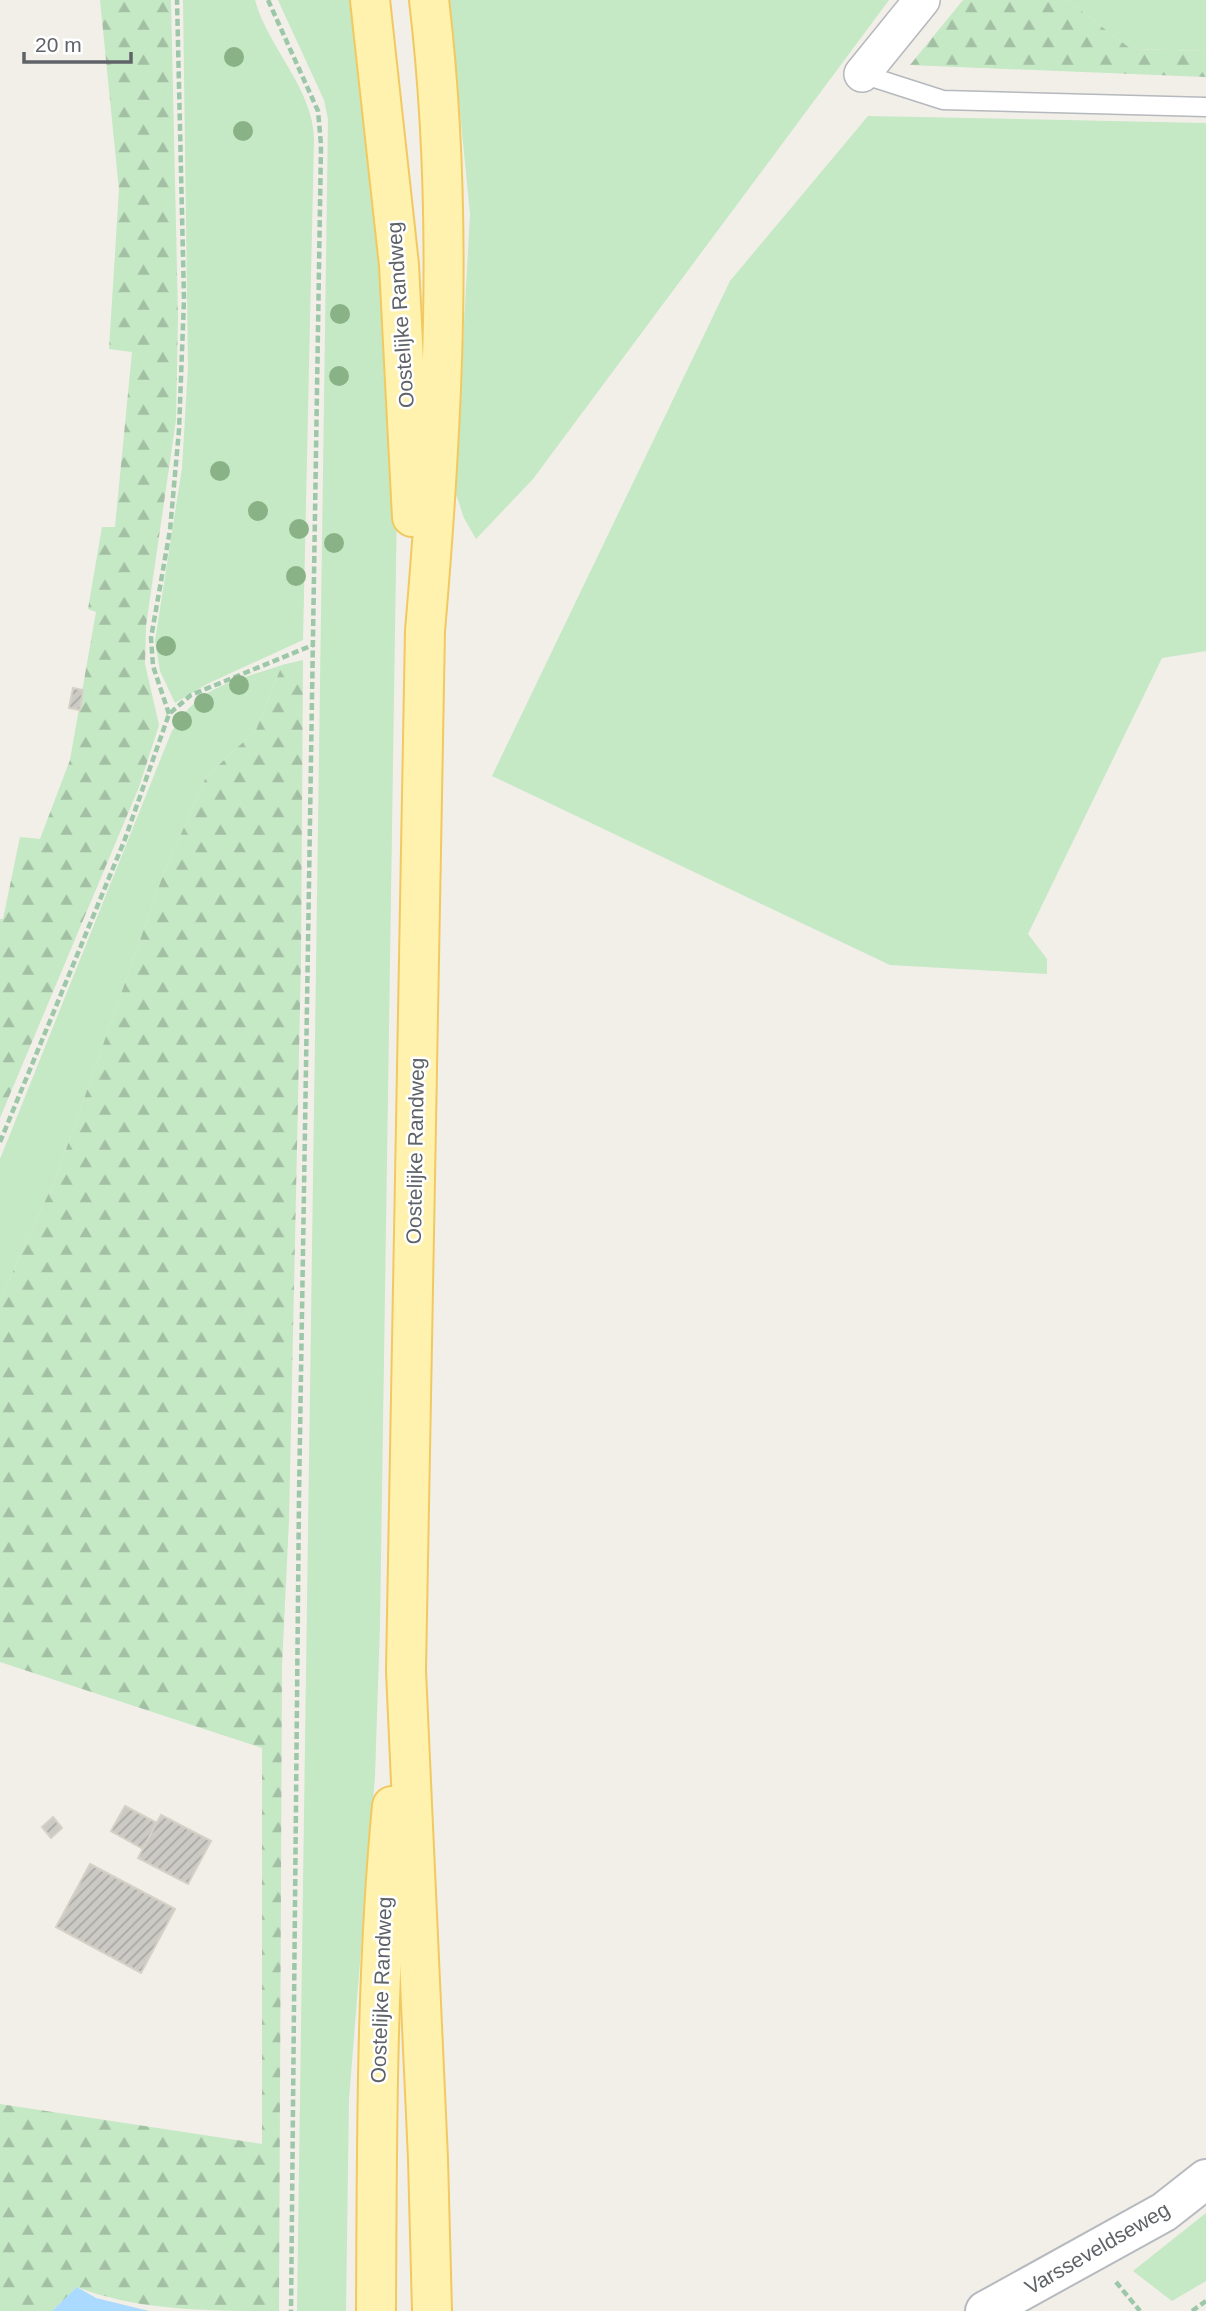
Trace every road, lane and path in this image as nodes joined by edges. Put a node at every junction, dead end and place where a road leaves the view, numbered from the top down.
1 (177, 0) edge
2 (268, 0) edge
3 (370, 0) edge
4 (429, 0) edge
5 (922, 0) edge
6 (862, 74) joint
7 (1206, 107) edge
8 (425, 631) junction
9 (313, 645) junction
10 (169, 714) junction
11 (0, 1142) edge
12 (406, 1671) junction
13 (1206, 2179) edge
14 (1206, 2301) edge
15 (291, 2311) edge
16 (376, 2311) edge
17 (432, 2311) edge
18 (985, 2311) edge
19 (1192, 2311) edge

1 - 10 path
2 - 9 path
3 - 8 main road, Oostelijke Randweg
4 - 8 main road, Oostelijke Randweg
5 - 6 street
6 - 7 lane
8 - 12 main road, Oostelijke Randweg
9 - 10 path
9 - 15 path
10 - 11 path
12 - 16 main road, Oostelijke Randweg
12 - 17 main road, Oostelijke Randweg
13 - 18 main road, Varsseveldseweg
14 - 19 path

